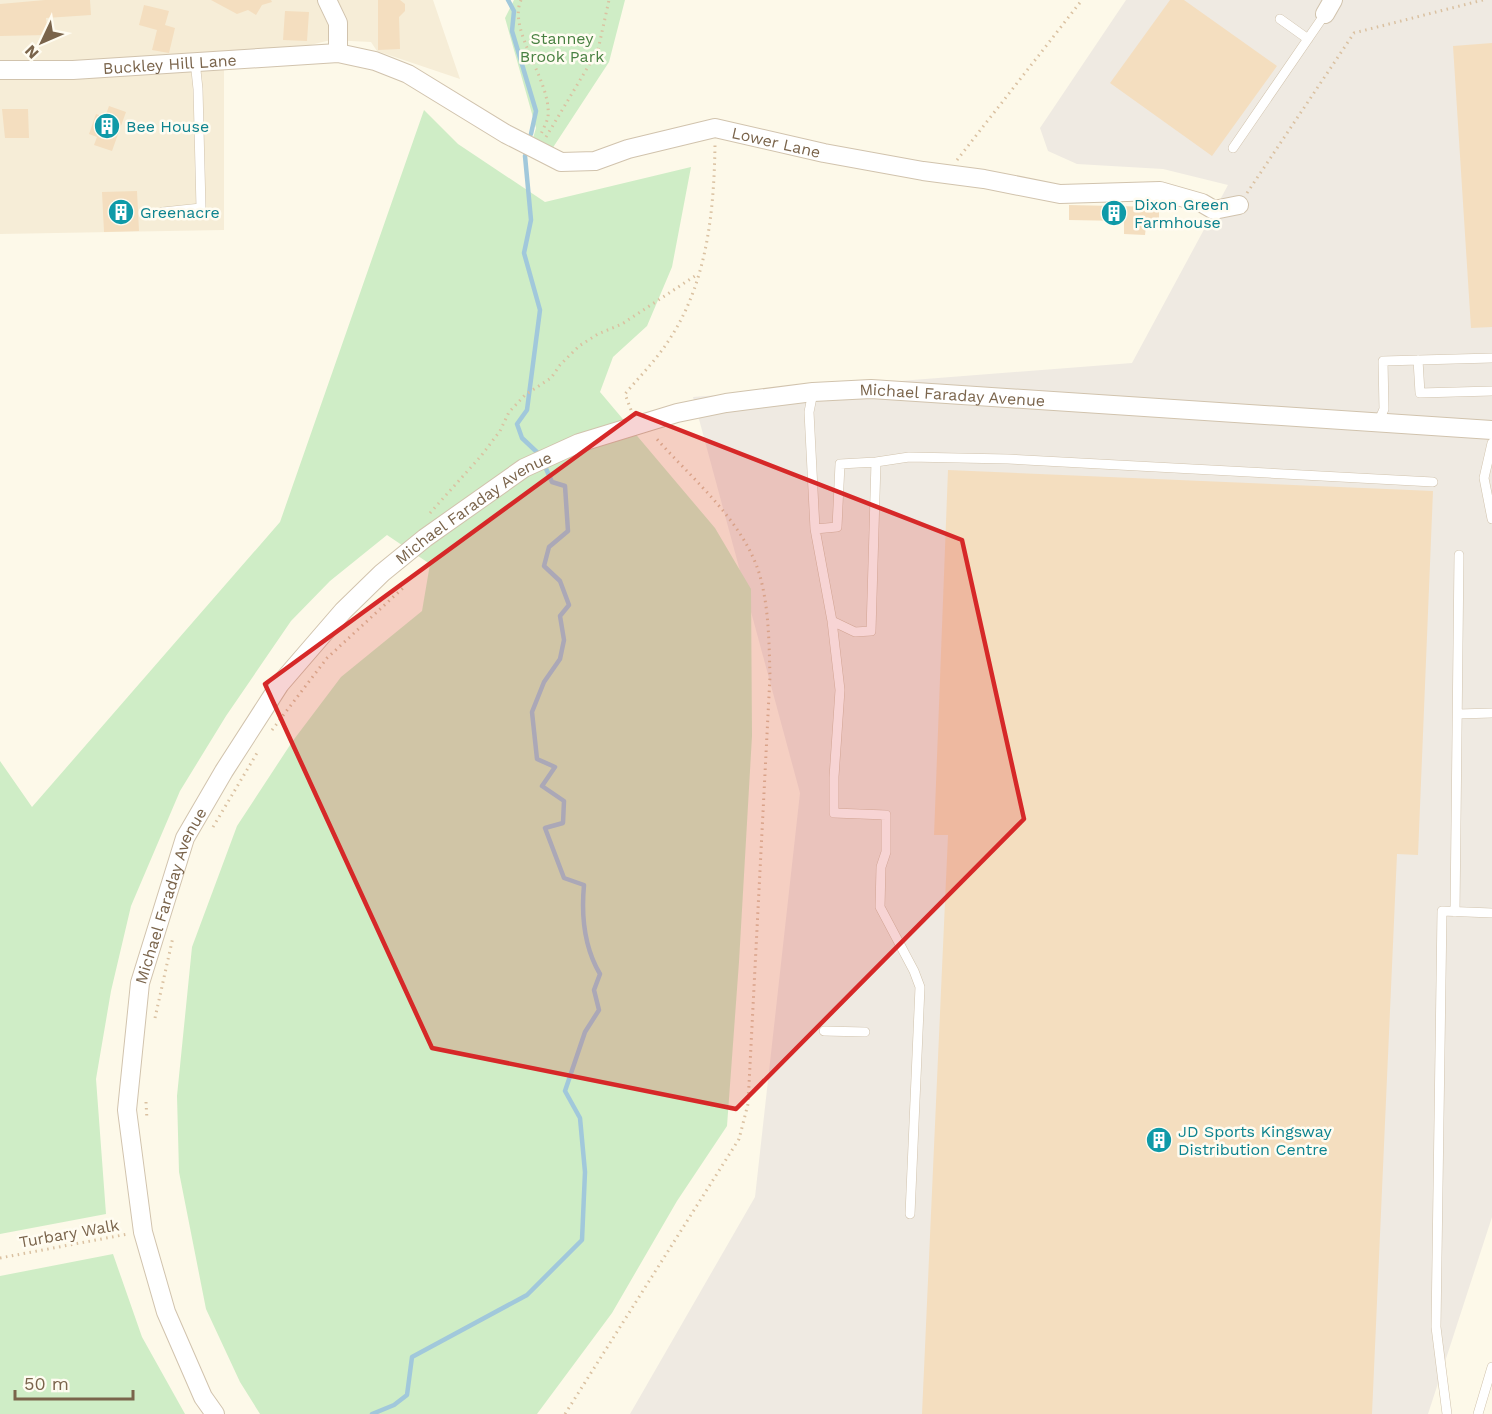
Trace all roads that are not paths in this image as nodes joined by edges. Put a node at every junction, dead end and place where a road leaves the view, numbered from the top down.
1 (327, 0) edge
2 (1329, 7) edge
3 (1280, 19) dead end
4 (1308, 39) junction
5 (338, 53) junction
6 (195, 61) junction
7 (0, 70) edge
8 (1233, 148) dead end
9 (1239, 205) road end
10 (163, 212) dead end
11 (1492, 358) edge
12 (1418, 360) junction
13 (1492, 391) edge
14 (813, 392) junction
15 (1378, 423) junction
16 (1492, 430) edge
17 (1492, 443) edge
18 (876, 462) junction
19 (1433, 482) dead end
20 (1492, 519) edge
21 (815, 529) junction
22 (1459, 555) dead end
23 (832, 621) junction
24 (1492, 713) edge
25 (1459, 714) junction
26 (1455, 912) junction
27 (1492, 913) edge
28 (824, 1031) dead end
29 (866, 1032) dead end
30 (910, 1214) dead end
31 (1492, 1366) edge
32 (215, 1414) edge
33 (1447, 1414) edge
34 (1479, 1414) edge

1 - 5 street
2 - 4 lane
3 - 4 lane
4 - 8 lane
5 - 6 street, Buckley Hill Lane
5 - 9 street, Lower Lane
6 - 7 street, Buckley Hill Lane
6 - 10 lane
11 - 12 lane
12 - 13 lane
12 - 15 lane
14 - 15 street, Michael Faraday Avenue
14 - 21 lane
14 - 32 street, Michael Faraday Avenue
15 - 16 street, Michael Faraday Avenue
17 - 20 lane
18 - 19 lane
18 - 21 lane
18 - 23 lane
21 - 23 lane
22 - 25 lane
23 - 30 lane
24 - 25 lane
25 - 26 lane
26 - 27 lane
26 - 33 lane
28 - 29 lane
31 - 34 lane

